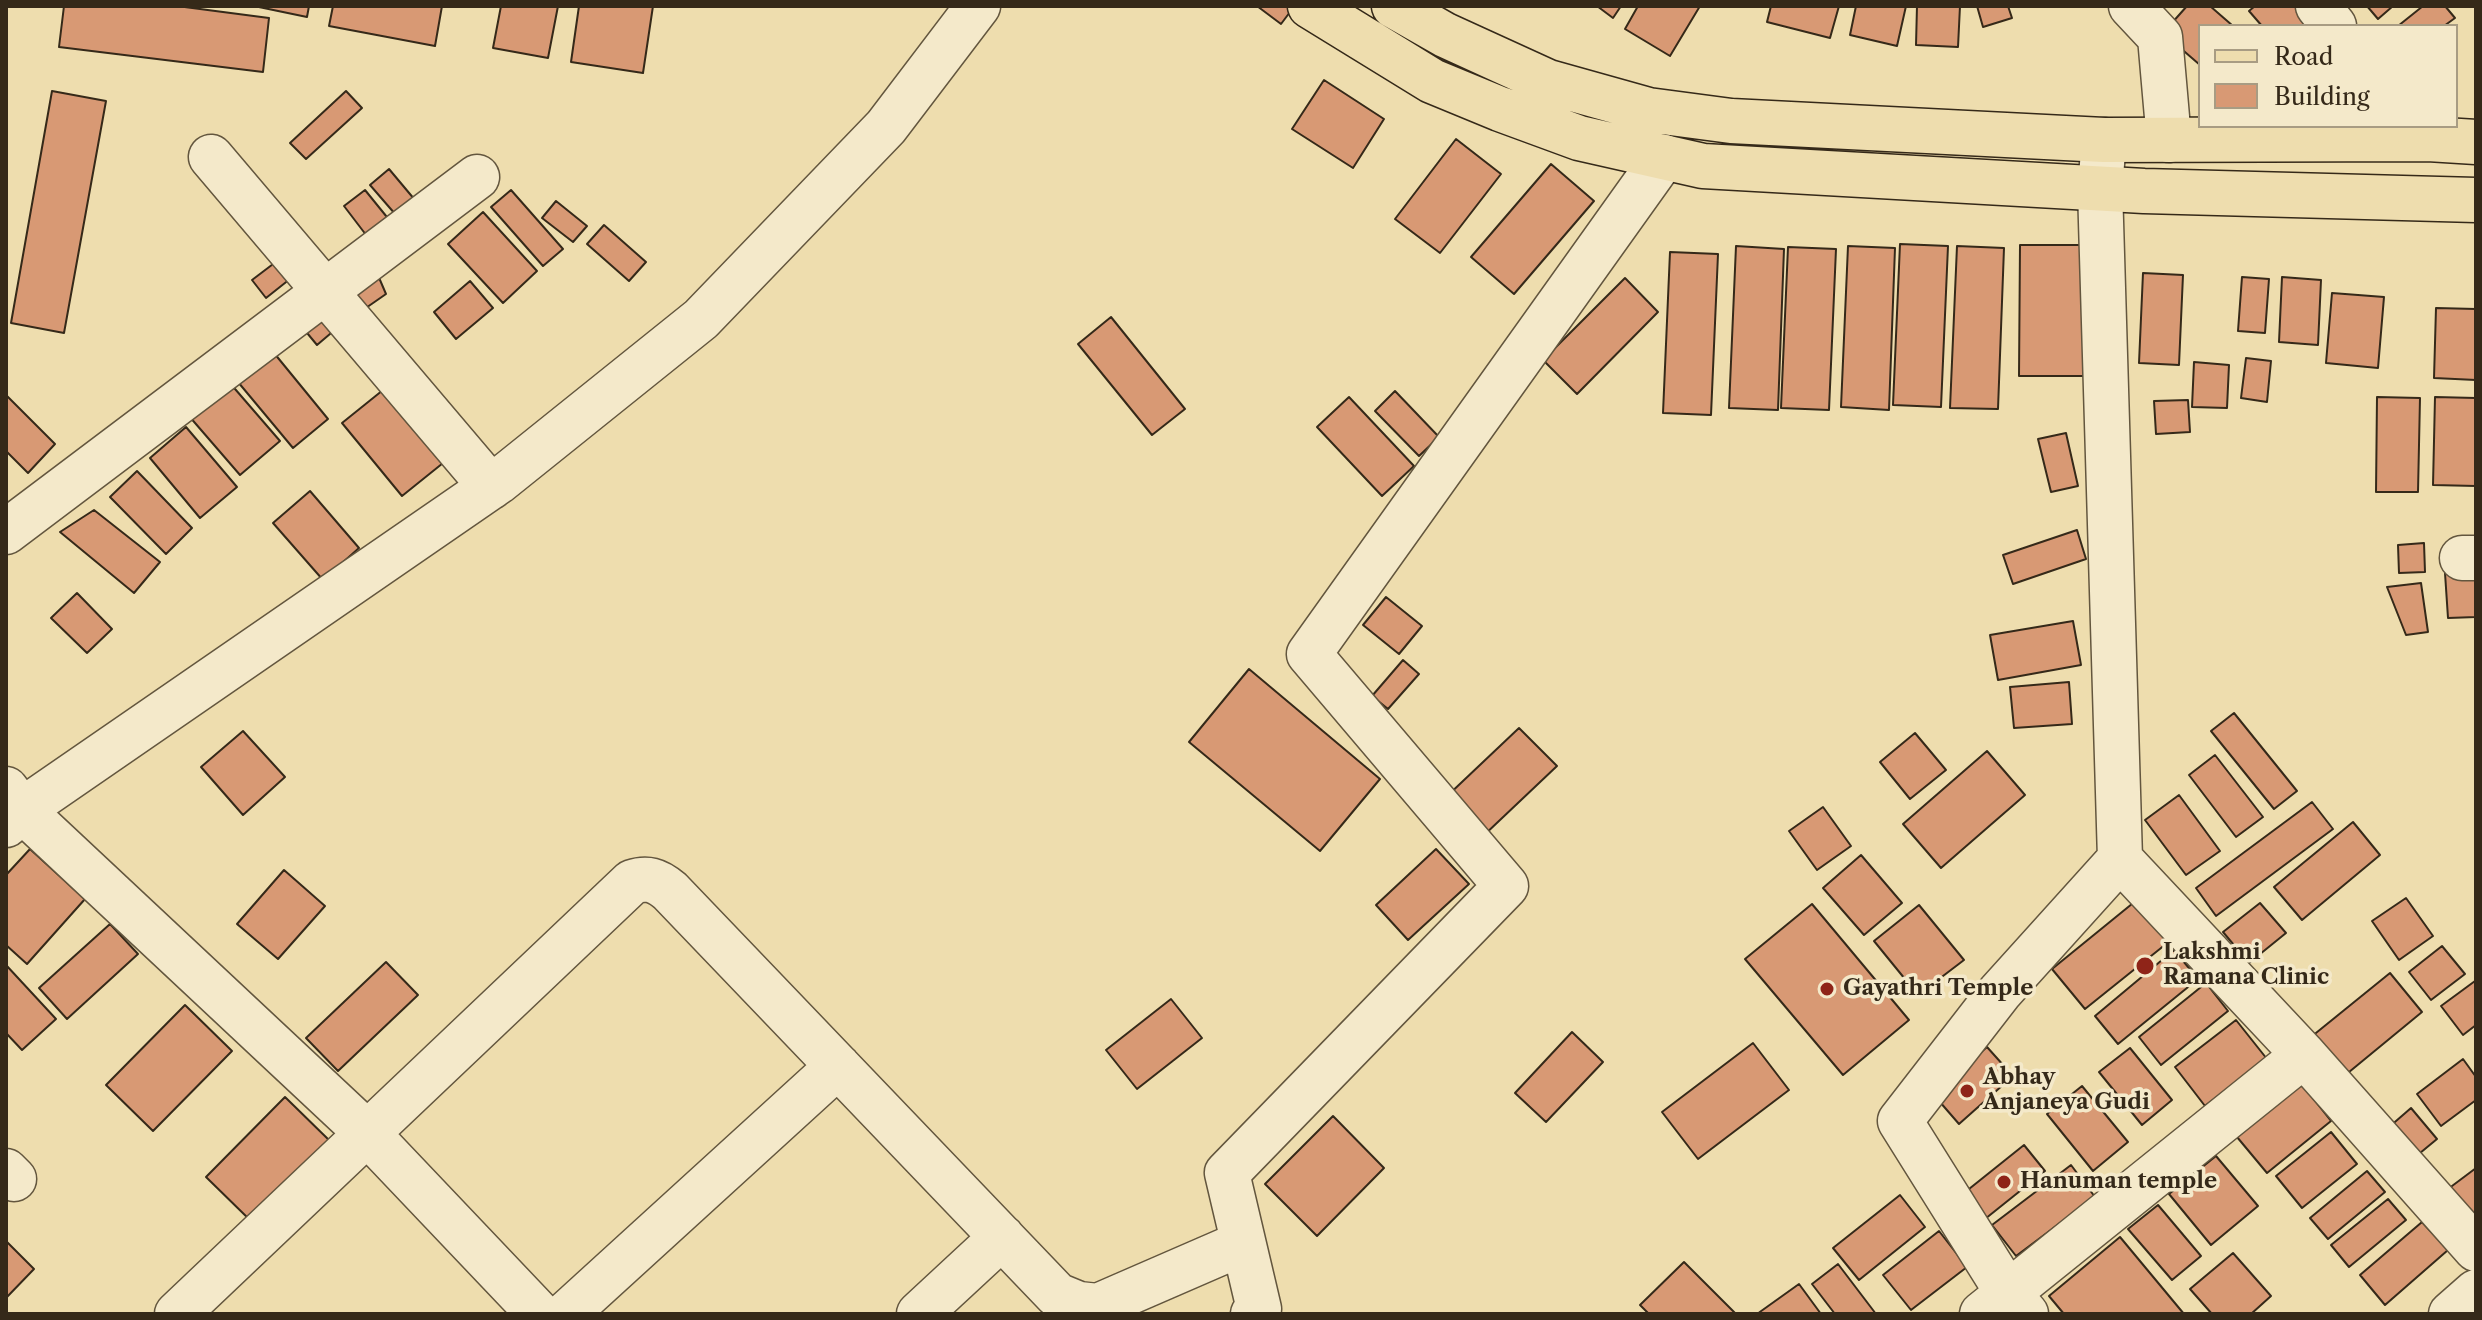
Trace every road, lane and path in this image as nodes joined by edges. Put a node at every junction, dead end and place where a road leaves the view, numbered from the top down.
1 (978, 6) edge
2 (1310, 6) edge
3 (1394, 6) edge
4 (2131, 6) edge
5 (2318, 6) edge
6 (2332, 24) edge
7 (2423, 133) edge
8 (2104, 140) junction
9 (2169, 140) junction
10 (2476, 142) edge
11 (211, 157) dead end
12 (1664, 157) junction
13 (477, 177) dead end
14 (2100, 188) junction
15 (2476, 200) edge
16 (326, 291) junction
17 (491, 487) junction
18 (6, 532) edge
19 (11, 808) edge
20 (2120, 859) junction
21 (2304, 1055) junction
22 (838, 1066) junction
23 (367, 1133) junction
24 (1002, 1237) junction
25 (1243, 1243) junction
26 (2476, 1249) edge
27 (2476, 1292) edge
28 (2005, 1307) edge
29 (177, 1314) edge
30 (539, 1314) edge
31 (566, 1314) edge
32 (919, 1314) edge
33 (1253, 1314) edge
34 (2451, 1314) edge

1 - 17 street
2 - 12 main road
3 - 8 main road
4 - 9 street
5 - 6 street
7 - 9 main road
7 - 10 main road
8 - 9 main road
8 - 14 street
11 - 16 street
12 - 14 main road
12 - 25 street
13 - 16 street
14 - 15 main road
14 - 20 street
16 - 17 street
16 - 18 street
17 - 19 street
19 - 23 street
20 - 21 street
20 - 28 street
21 - 26 street
21 - 28 street
22 - 23 street
22 - 24 street
22 - 31 street
23 - 29 street
23 - 30 street
24 - 25 street
24 - 32 street
25 - 33 street
27 - 34 street

